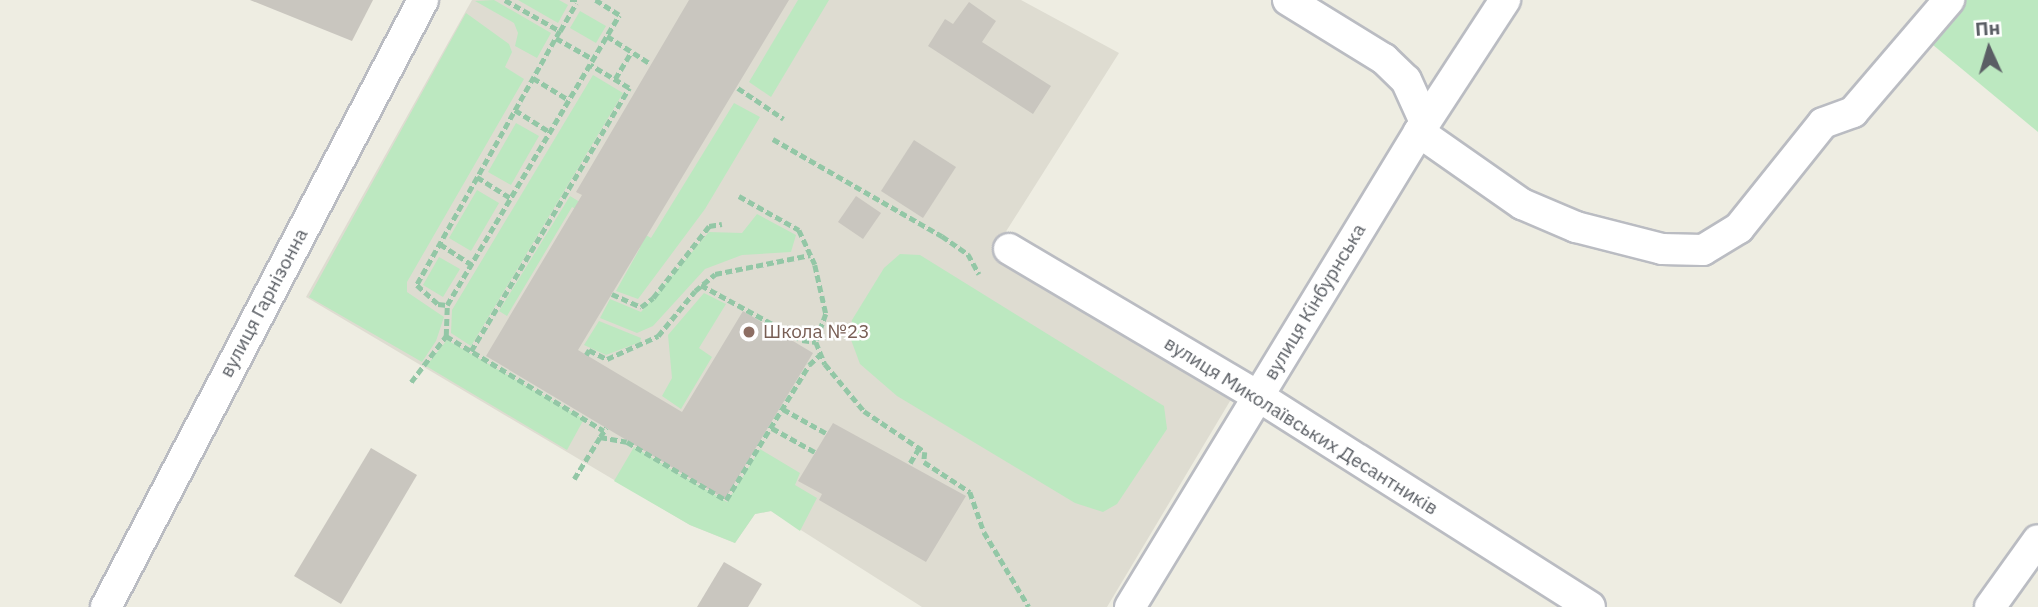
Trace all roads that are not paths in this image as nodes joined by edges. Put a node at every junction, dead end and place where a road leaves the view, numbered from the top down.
1 (423, 0) edge
2 (1288, 0) edge
3 (1505, 0) edge
4 (1949, 0) edge
5 (1422, 127) junction
6 (1009, 249) dead end
7 (1258, 396) junction
8 (2038, 540) edge
9 (106, 607) edge
10 (1130, 607) edge
11 (1590, 607) edge
12 (1990, 607) edge

1 - 9 street, вулиця Гарнізонна
2 - 5 street
3 - 5 street, вулиця Кінбурнська
4 - 5 street
5 - 7 street, вулиця Кінбурнська
6 - 7 street, вулиця Миколаївських Десантників
7 - 10 street, вулиця Кінбурнська
7 - 11 street, вулиця Миколаївських Десантників
8 - 12 street

